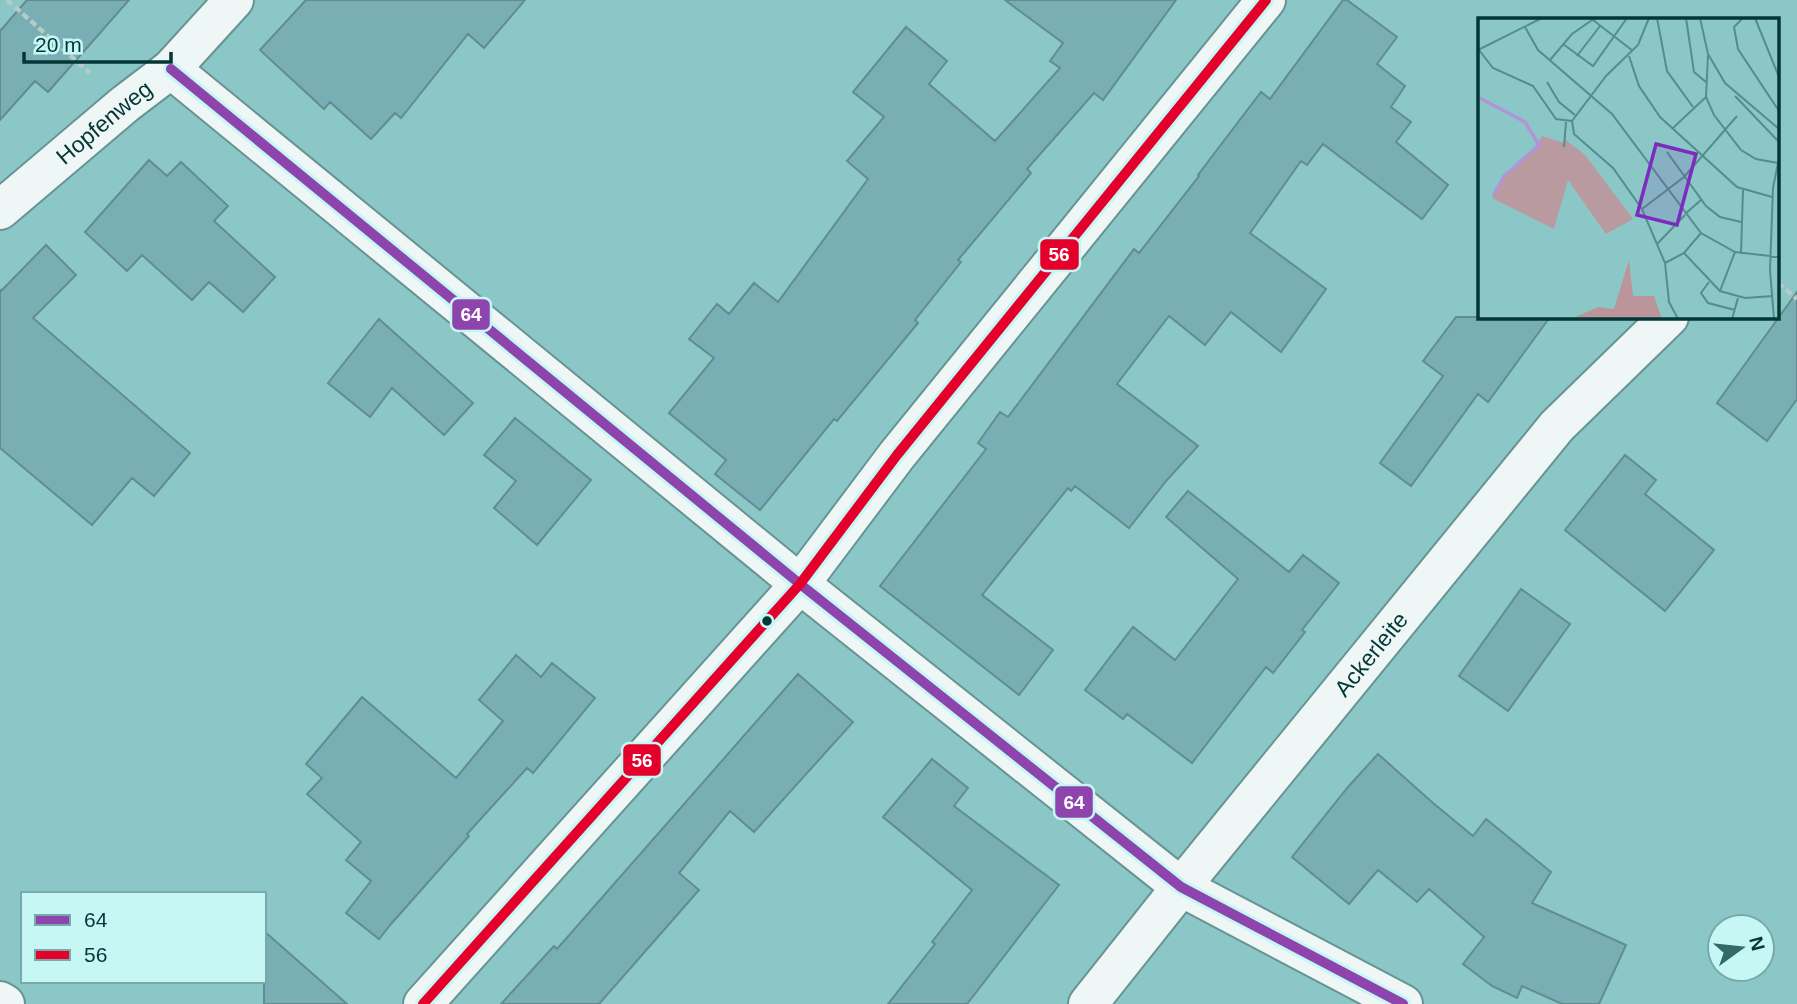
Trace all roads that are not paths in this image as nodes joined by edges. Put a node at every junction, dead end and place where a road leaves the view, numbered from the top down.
1 (234, 0) edge
2 (1266, 0) edge
3 (171, 69) junction
4 (0, 210) edge
5 (1669, 318) edge
6 (800, 584) junction
7 (1181, 887) junction
8 (0, 1001) edge
9 (5, 1004) edge
10 (423, 1004) edge
11 (1088, 1004) edge
12 (1403, 1004) edge

1 - 3 street, Hopfenweg
2 - 6 street
3 - 4 street, Hopfenweg
3 - 6 street
5 - 7 street, Ackerleite
6 - 7 street
6 - 10 street
7 - 11 street, Ackerleite
7 - 12 street
8 - 9 street

